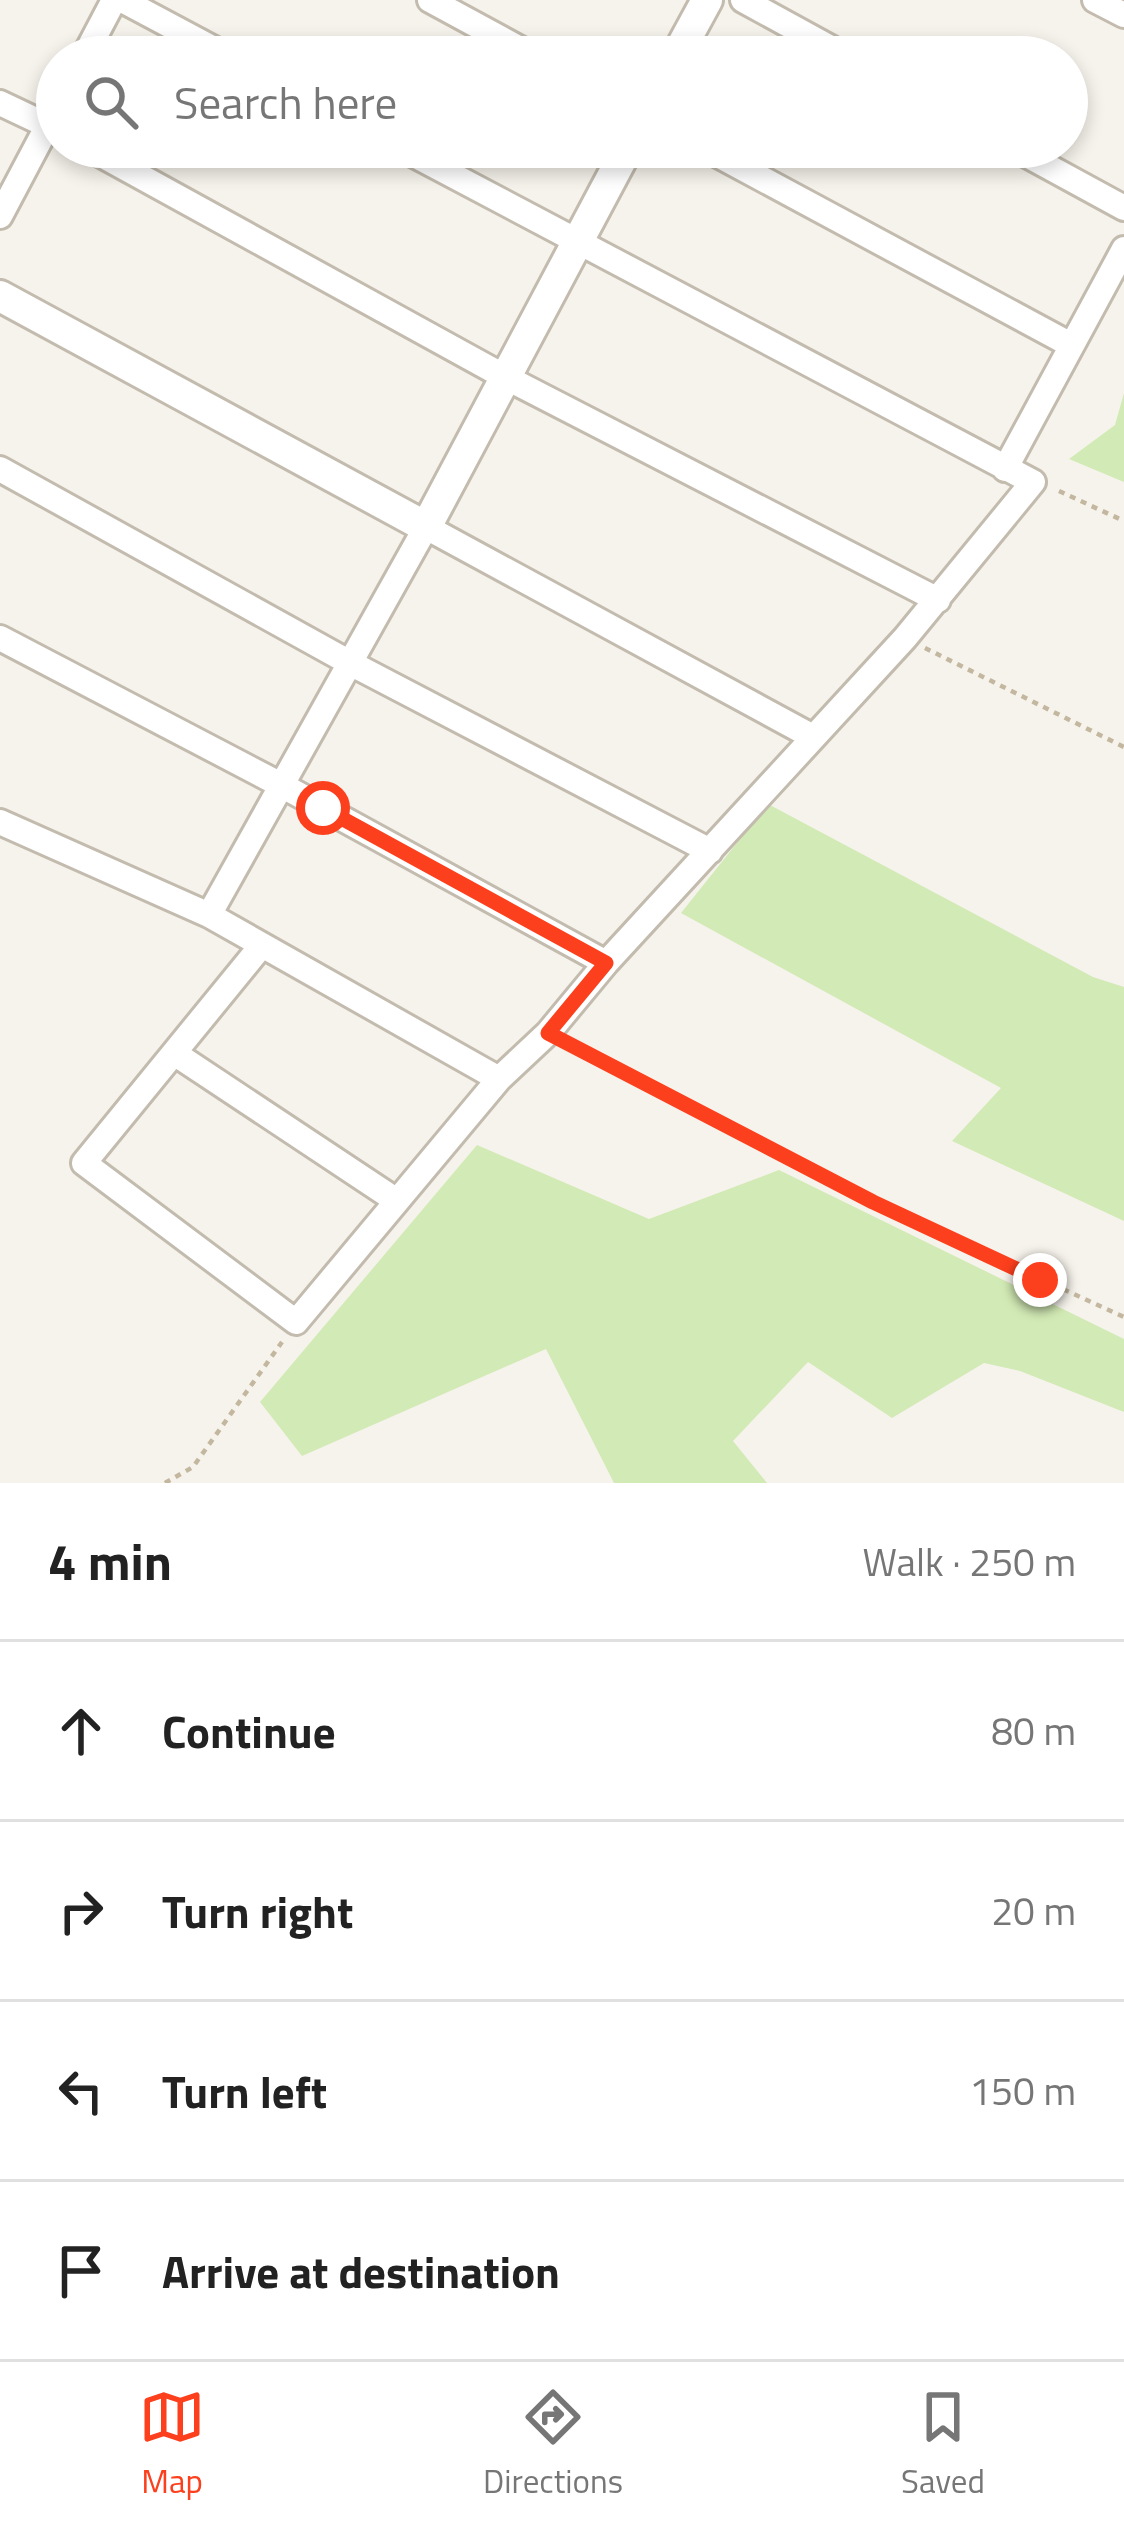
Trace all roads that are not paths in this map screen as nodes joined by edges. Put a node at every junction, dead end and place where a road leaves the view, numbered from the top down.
1 (118, 0) edge
2 (430, 0) edge
3 (706, 0) edge
4 (743, 0) edge
5 (1095, 0) edge
6 (1124, 15) edge
7 (97, 36) edge
8 (188, 36) edge
9 (496, 36) edge
10 (687, 36) edge
11 (809, 36) edge
12 (0, 103) edge
13 (36, 115) edge
14 (36, 153) edge
15 (125, 168) edge
16 (439, 168) edge
17 (617, 168) edge
18 (742, 168) edge
19 (1051, 168) edge
20 (1124, 208) edge
21 (0, 216) edge
22 (577, 241) junction
23 (1124, 249) edge
24 (0, 296) edge
25 (1072, 345) junction
26 (505, 377) junction
27 (0, 469) edge
28 (1005, 469) junction
29 (426, 526) junction
30 (938, 600) junction
31 (0, 638) edge
32 (352, 664) junction
33 (813, 737) junction
34 (283, 786) junction
35 (0, 822) edge
36 (710, 851) junction
37 (209, 915) junction
38 (262, 945) junction
39 (606, 963) junction
40 (174, 1053) junction
41 (499, 1079) junction
42 (397, 1201) junction

1 - 7 street
1 - 8 street
2 - 9 street
3 - 10 street
4 - 11 street
5 - 6 street
12 - 13 street
14 - 21 street
15 - 26 street
16 - 22 street
17 - 22 street
18 - 25 street
19 - 20 street
22 - 26 street
22 - 28 street
23 - 25 street
24 - 29 street
25 - 28 street
26 - 29 street
26 - 30 street
27 - 32 street
28 - 30 street
29 - 32 street
29 - 33 street
30 - 33 street
31 - 34 street
32 - 34 street
32 - 36 street
33 - 36 street
34 - 37 street
34 - 39 street
35 - 37 street
36 - 39 street
37 - 38 street
38 - 40 street
38 - 41 street
39 - 41 street
40 - 42 street
40 - 42 street
41 - 42 street

